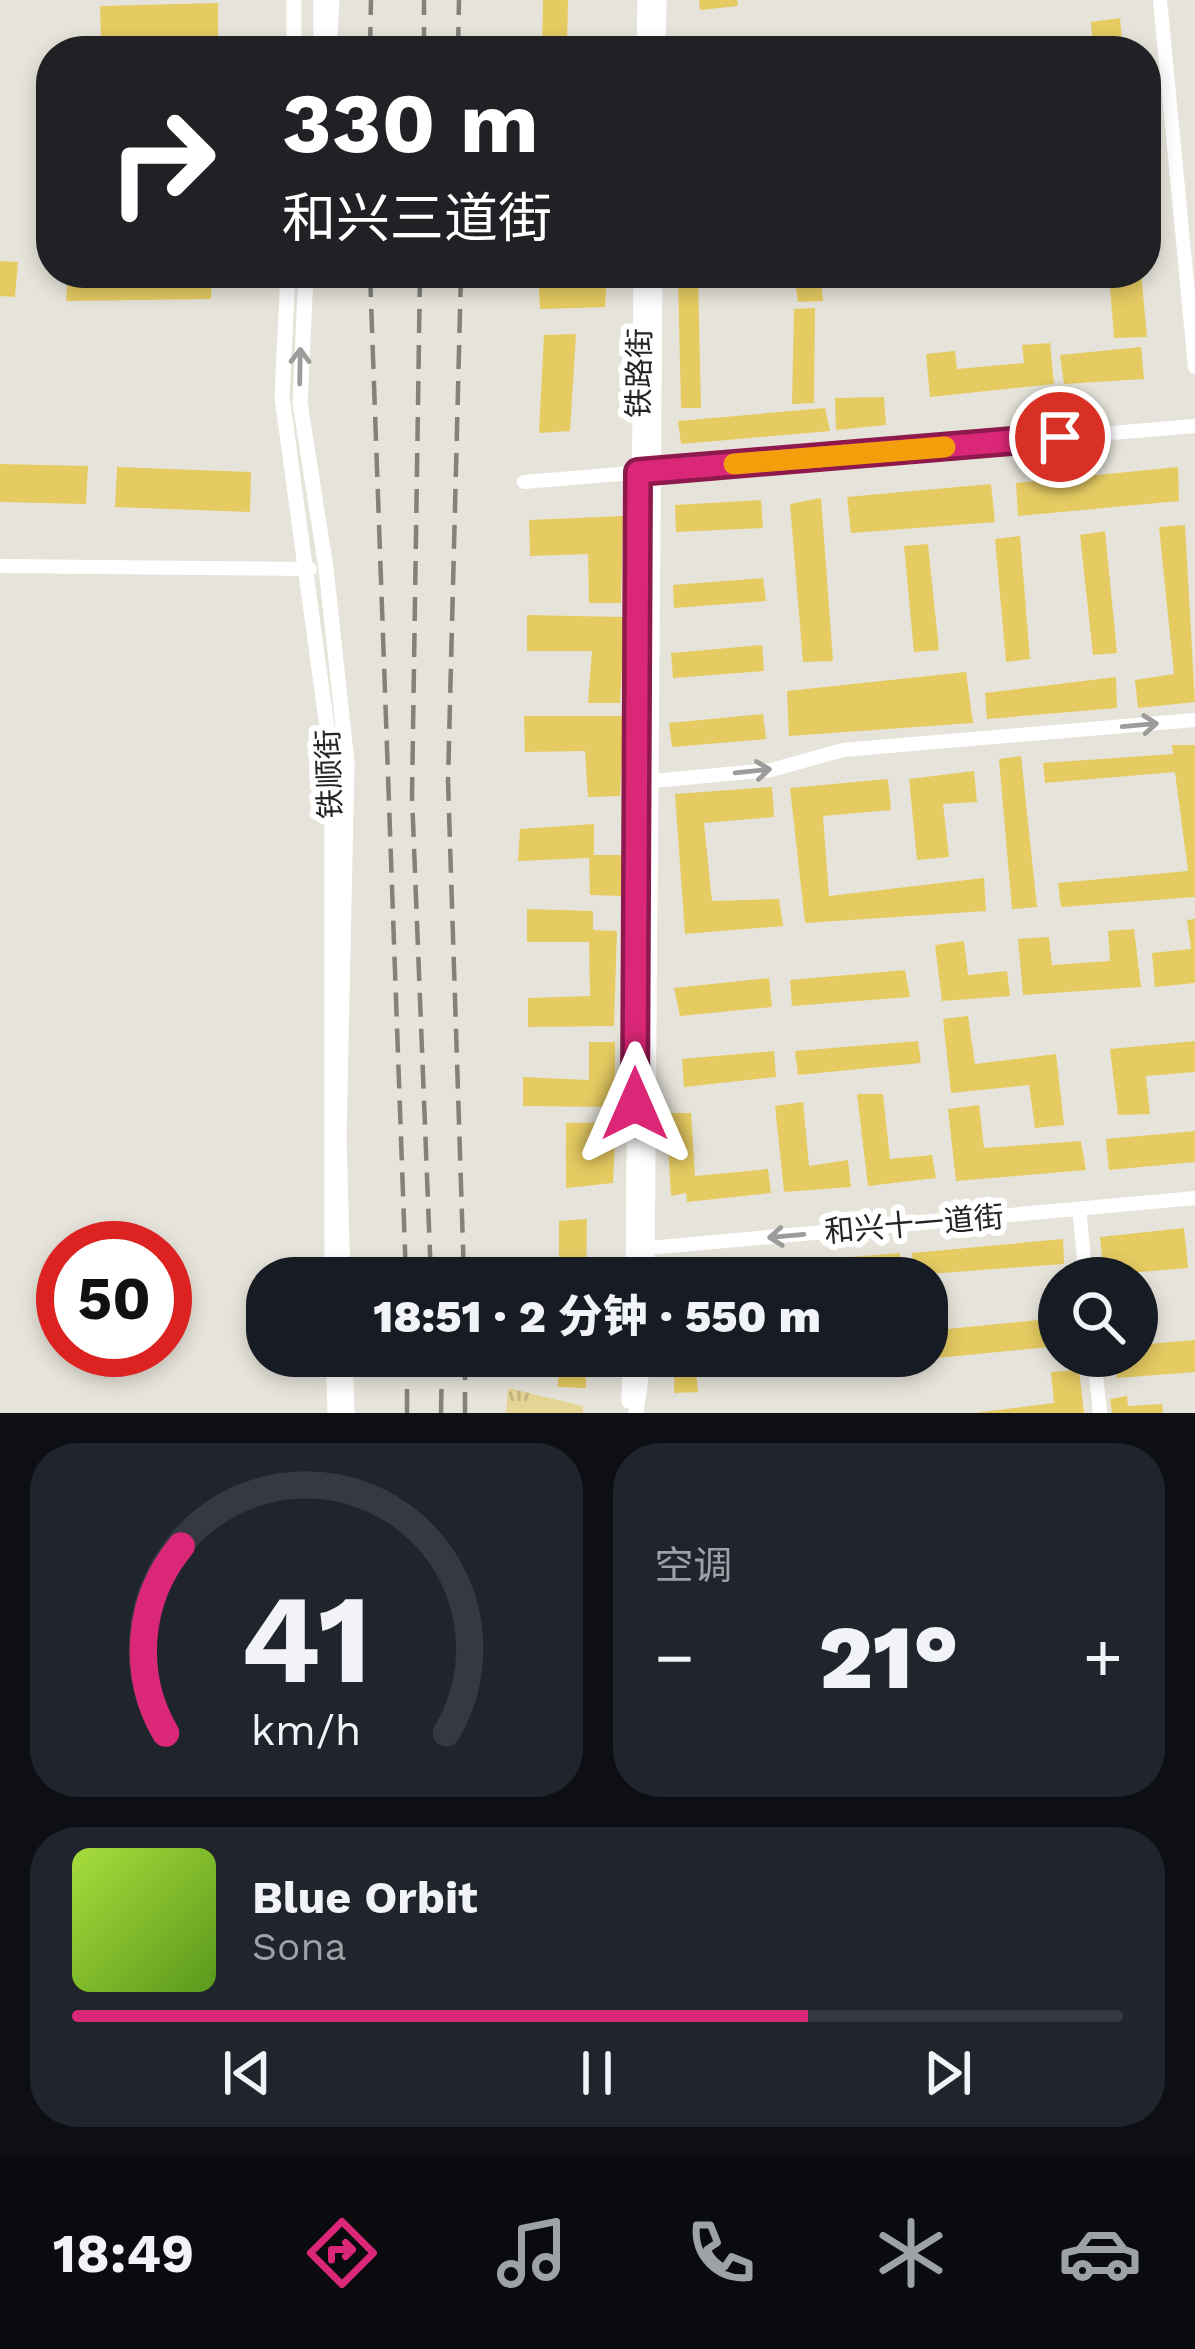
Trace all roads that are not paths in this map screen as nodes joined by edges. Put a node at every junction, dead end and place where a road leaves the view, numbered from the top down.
1 (298, 0) edge
2 (321, 0) edge
3 (332, 0) edge
4 (644, 0) edge
5 (658, 0) edge
6 (1160, 0) edge
7 (297, 36) edge
8 (324, 36) edge
9 (327, 36) edge
10 (644, 36) edge
11 (658, 36) edge
12 (287, 288) edge
13 (305, 288) edge
14 (641, 288) edge
15 (654, 288) edge
16 (1195, 367) edge
17 (1195, 426) edge
18 (647, 471) junction
19 (524, 482) dead end
20 (0, 566) edge
21 (310, 569) junction
22 (1195, 721) edge
23 (645, 781) junction
24 (1195, 1198) edge
25 (1079, 1209) junction
26 (640, 1249) junction
27 (332, 1257) edge
28 (342, 1257) edge
29 (638, 1257) edge
30 (642, 1257) edge
31 (1084, 1257) edge
32 (334, 1377) edge
33 (346, 1377) edge
34 (630, 1377) edge
35 (639, 1377) edge
36 (1096, 1377) edge
37 (630, 1412) edge
38 (335, 1413) edge
39 (347, 1413) edge
40 (1100, 1413) edge

1 - 7 main road
2 - 8 main road
3 - 9 main road
4 - 10 main road
5 - 11 main road
6 - 16 street
12 - 21 main road, 铁顺街
28 -> 13 main road, 铁顺街
14 - 18 main road, 铁路街
15 - 18 main road, 铁路街
17 - 18 street
18 - 19 street
18 - 23 main road
20 - 21 street
21 - 27 main road, 铁顺街
23 -> 22 street
23 - 26 main road
24 - 25 street, 和兴十一道街
25 -> 26 street, 和兴十一道街
25 - 31 street
26 - 29 main road
26 - 30 main road
32 - 38 main road
33 - 39 main road
34 - 37 main road
35 - 37 main road
36 - 40 street

